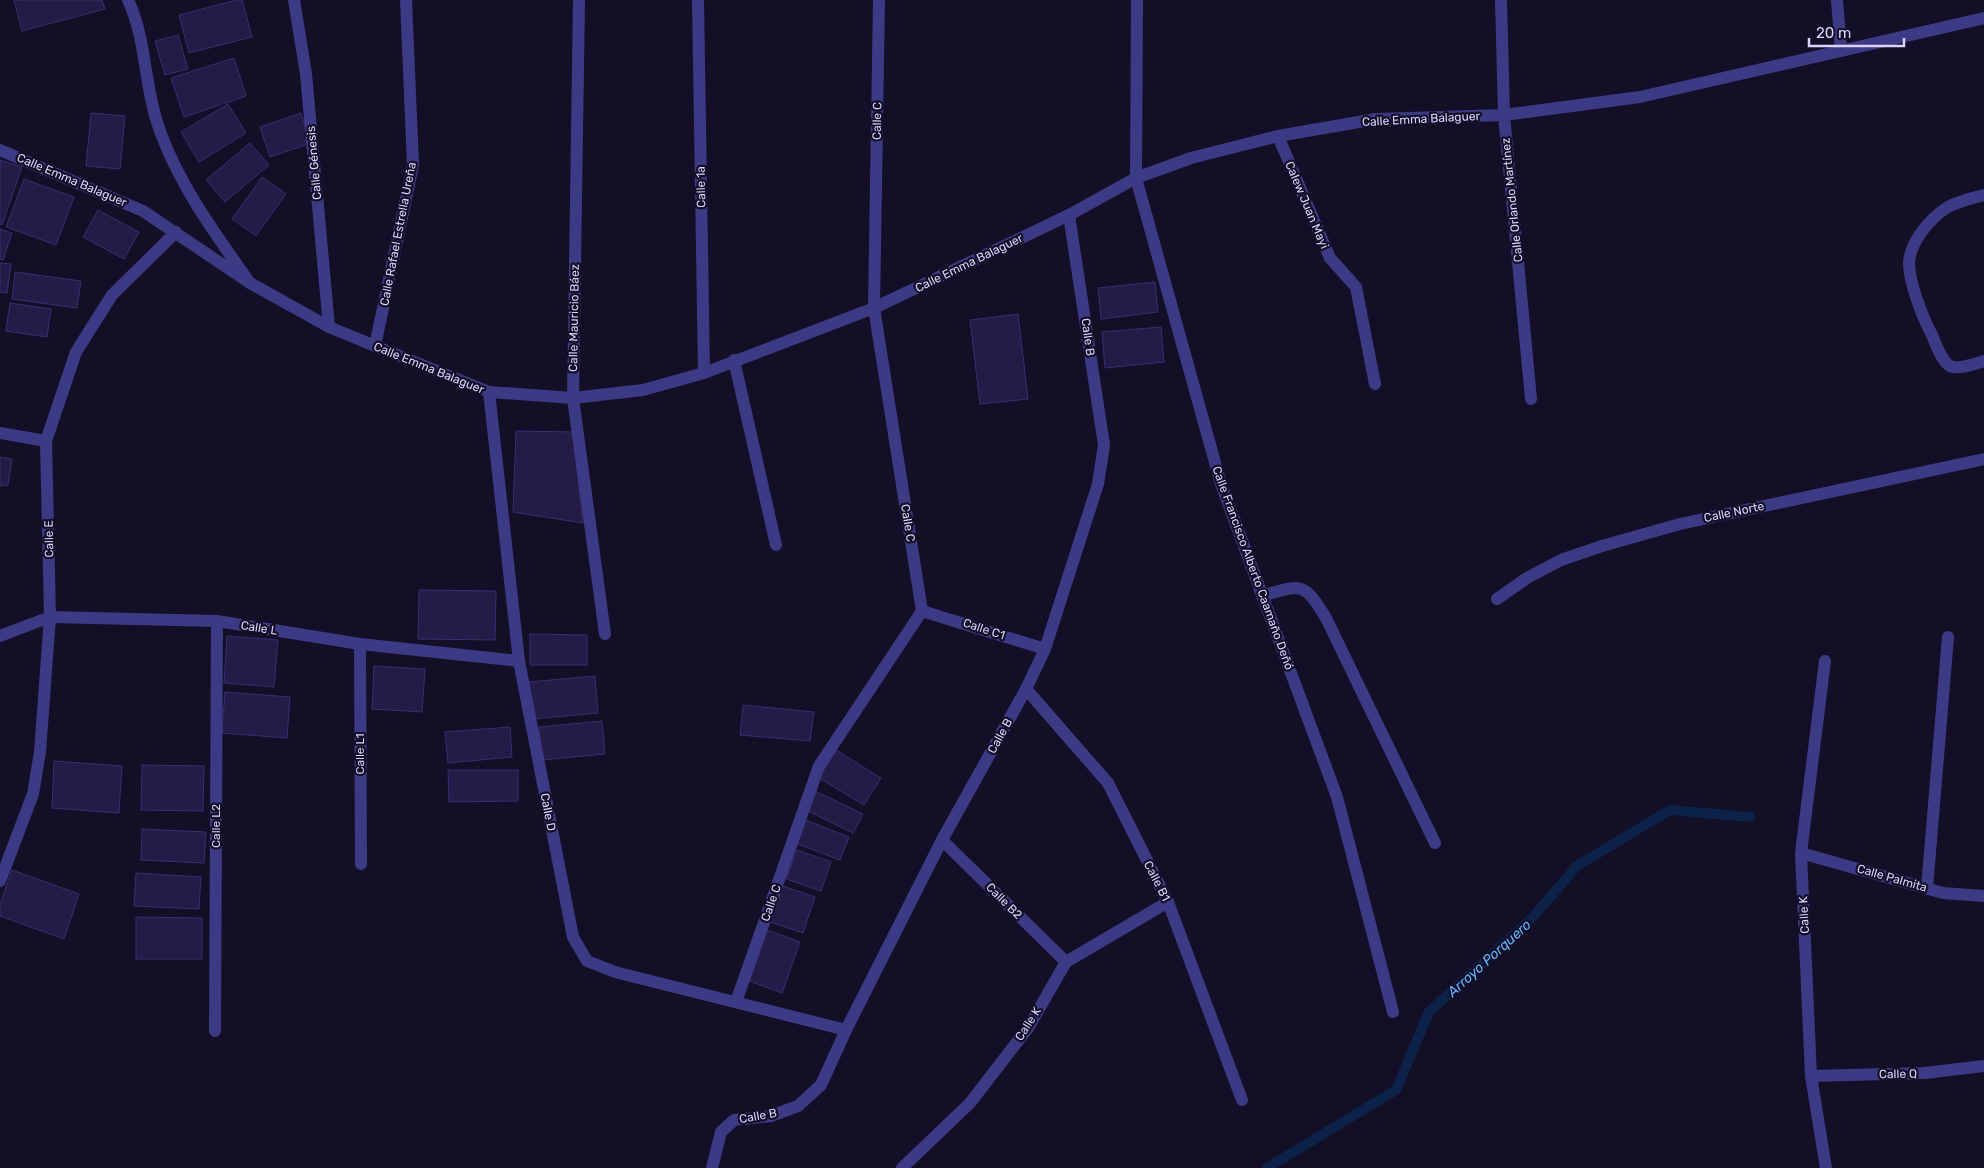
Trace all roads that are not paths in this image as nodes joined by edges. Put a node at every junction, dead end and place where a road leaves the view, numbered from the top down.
1 (128, 0) edge
2 (294, 0) edge
3 (406, 0) edge
4 (579, 0) edge
5 (698, 0) edge
6 (879, 0) edge
7 (1137, 0) edge
8 (1501, 0) edge
9 (1837, 0) edge
10 (1984, 18) edge
11 (1841, 50) junction
12 (1504, 115) junction
13 (1278, 136) junction
14 (0, 150) edge
15 (1136, 178) junction
16 (1984, 195) edge
17 (1070, 215) junction
18 (176, 232) junction
19 (250, 283) junction
20 (874, 308) junction
21 (329, 326) junction
22 (374, 346) junction
23 (734, 360) junction
24 (1984, 361) edge
25 (704, 373) junction
26 (1375, 384) dead end
27 (488, 392) junction
28 (573, 398) junction
29 (1531, 399) dead end
30 (0, 433) edge
31 (46, 441) junction
32 (1984, 460) edge
33 (776, 545) dead end
34 (1262, 596) junction
35 (1497, 599) dead end
36 (922, 611) junction
37 (50, 617) junction
38 (217, 621) junction
39 (606, 634) dead end
40 (0, 636) edge
41 (1948, 636) dead end
42 (360, 644) junction
43 (1045, 649) junction
44 (519, 661) junction
45 (1824, 661) dead end
46 (1026, 689) junction
47 (942, 840) junction
48 (1436, 843) dead end
49 (1801, 853) junction
50 (361, 864) dead end
51 (0, 881) edge
52 (1927, 888) junction
53 (1984, 896) edge
54 (1168, 902) junction
55 (1066, 962) junction
56 (736, 1002) junction
57 (1393, 1012) dead end
58 (846, 1030) junction
59 (215, 1031) dead end
60 (1984, 1066) edge
61 (1811, 1076) junction
62 (1242, 1100) dead end
63 (712, 1168) edge
64 (902, 1168) edge
65 (1826, 1168) edge

1 - 19 street
2 - 21 street, Calle Génesis
3 - 22 street, Calle Rafael Estrella Ureña
4 - 28 street, Calle Mauricio Báez
5 - 25 street, Calle 1a
6 - 20 street, Calle C
7 - 15 street, Calle Francisco Alberto Caamaño Deñó
8 - 12 street, Calle Orlando Martínez
9 - 11 street
10 - 11 street, Calle Emma Balaguer
11 - 12 street, Calle Emma Balaguer
12 - 13 street, Calle Emma Balaguer
12 - 29 street, Calle Orlando Martínez
13 - 15 street, Calle Emma Balaguer
13 - 26 street, Calew Juan Mayi
14 - 18 street, Calle Emma Balaguer
15 - 17 street, Calle Emma Balaguer
15 - 34 street, Calle Francisco Alberto Caamaño Deñó
16 - 24 street
17 - 20 street, Calle Emma Balaguer
17 - 43 street, Calle B
18 - 19 street, Calle Emma Balaguer
18 - 31 street, Calle E
19 - 21 street, Calle Emma Balaguer
20 - 23 street, Calle Emma Balaguer
20 - 36 street, Calle C
21 - 22 street, Calle Emma Balaguer
22 - 27 street, Calle Emma Balaguer
23 - 25 street, Calle Emma Balaguer
23 - 33 street
25 - 28 street, Calle Emma Balaguer
27 - 28 street, Calle Emma Balaguer
27 - 44 street, Calle D
28 - 39 street, Calle Mauricio Báez
30 - 31 street
31 - 37 street, Calle E
32 - 35 street, Calle Norte
34 - 48 street
34 - 57 street, Calle Francisco Alberto Caamaño Deñó
36 - 43 street, Calle C1
36 - 56 street, Calle C
37 - 38 street, Calle L
37 - 40 street, Calle L
37 - 51 street, Calle E
38 - 42 street, Calle L
38 - 59 street, Calle L2
41 - 52 street
42 - 44 street, Calle L
42 - 50 street, Calle L1
43 - 46 street, Calle B
44 - 56 street, Calle D
45 - 49 street, Calle K
46 - 47 street, Calle B
46 - 54 street, Calle B1
47 - 55 street, Calle B2
47 - 58 street, Calle B
49 - 52 street, Calle Palmita
49 - 61 street, Calle K
52 - 53 street, Calle Palmita
54 - 55 street, Calle K
54 - 62 street, Calle B1
55 - 64 street, Calle K
56 - 58 street, Calle D
58 - 63 street, Calle B
60 - 61 street, Calle Q
61 - 65 street, Calle K

